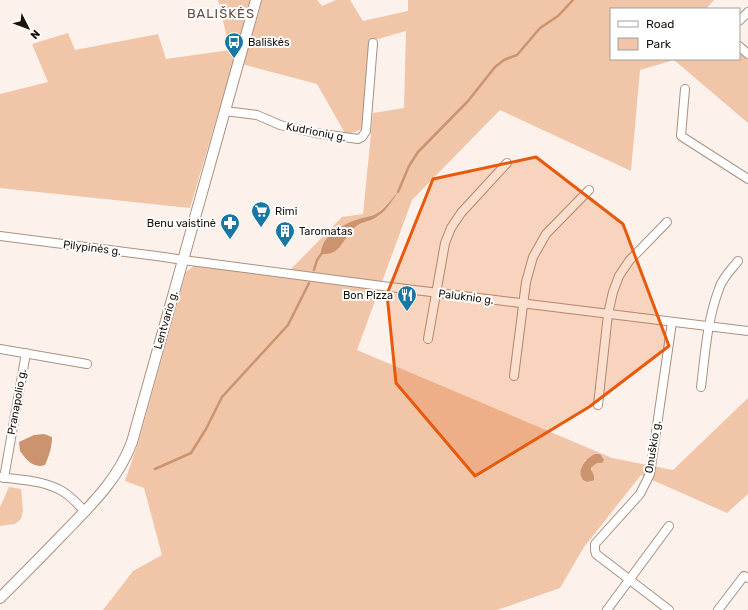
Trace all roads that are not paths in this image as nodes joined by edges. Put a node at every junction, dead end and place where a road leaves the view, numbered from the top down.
1 (256, 0) edge
2 (748, 12) edge
3 (740, 20) edge
4 (373, 43) dead end
5 (740, 47) edge
6 (748, 54) edge
7 (685, 89) dead end
8 (225, 111) junction
9 (507, 163) dead end
10 (748, 179) edge
11 (589, 190) dead end
12 (667, 222) dead end
13 (0, 236) edge
14 (183, 260) junction
15 (738, 261) dead end
16 (435, 293) junction
17 (524, 304) junction
18 (608, 314) junction
19 (672, 322) junction
20 (709, 327) junction
21 (748, 331) edge
22 (428, 339) dead end
23 (0, 349) edge
24 (26, 353) junction
25 (87, 364) dead end
26 (514, 376) dead end
27 (701, 387) dead end
28 (598, 405) dead end
29 (2, 478) edge
30 (85, 512) junction
31 (669, 526) dead end
32 (748, 578) edge
33 (629, 580) junction
34 (0, 598) edge
35 (607, 610) edge
36 (669, 610) edge
37 (718, 610) edge

1 - 8 main road, Lentvario g.
2 - 3 street
4 - 8 street, Kudrionių g.
5 - 6 street
7 - 10 street
8 - 14 main road, Lentvario g.
9 - 16 street
11 - 17 street
12 - 18 street
13 - 14 street, Pilypinės g.
14 - 16 street, Paluknio g.
14 - 30 main road, Lentvario g.
15 - 20 street
16 - 17 street, Paluknio g.
16 - 22 street
17 - 18 street, Paluknio g.
17 - 26 street
18 - 19 street, Paluknio g.
18 - 28 street
19 - 20 street, Paluknio g.
19 - 33 street, Onuškio g.
20 - 21 street, Paluknio g.
20 - 27 street
23 - 24 street
24 - 25 street
24 - 29 street, Pranapolio g.
29 - 30 street
30 - 34 main road, Lentvario g.
31 - 33 street
32 - 37 street
33 - 35 street
33 - 36 street

